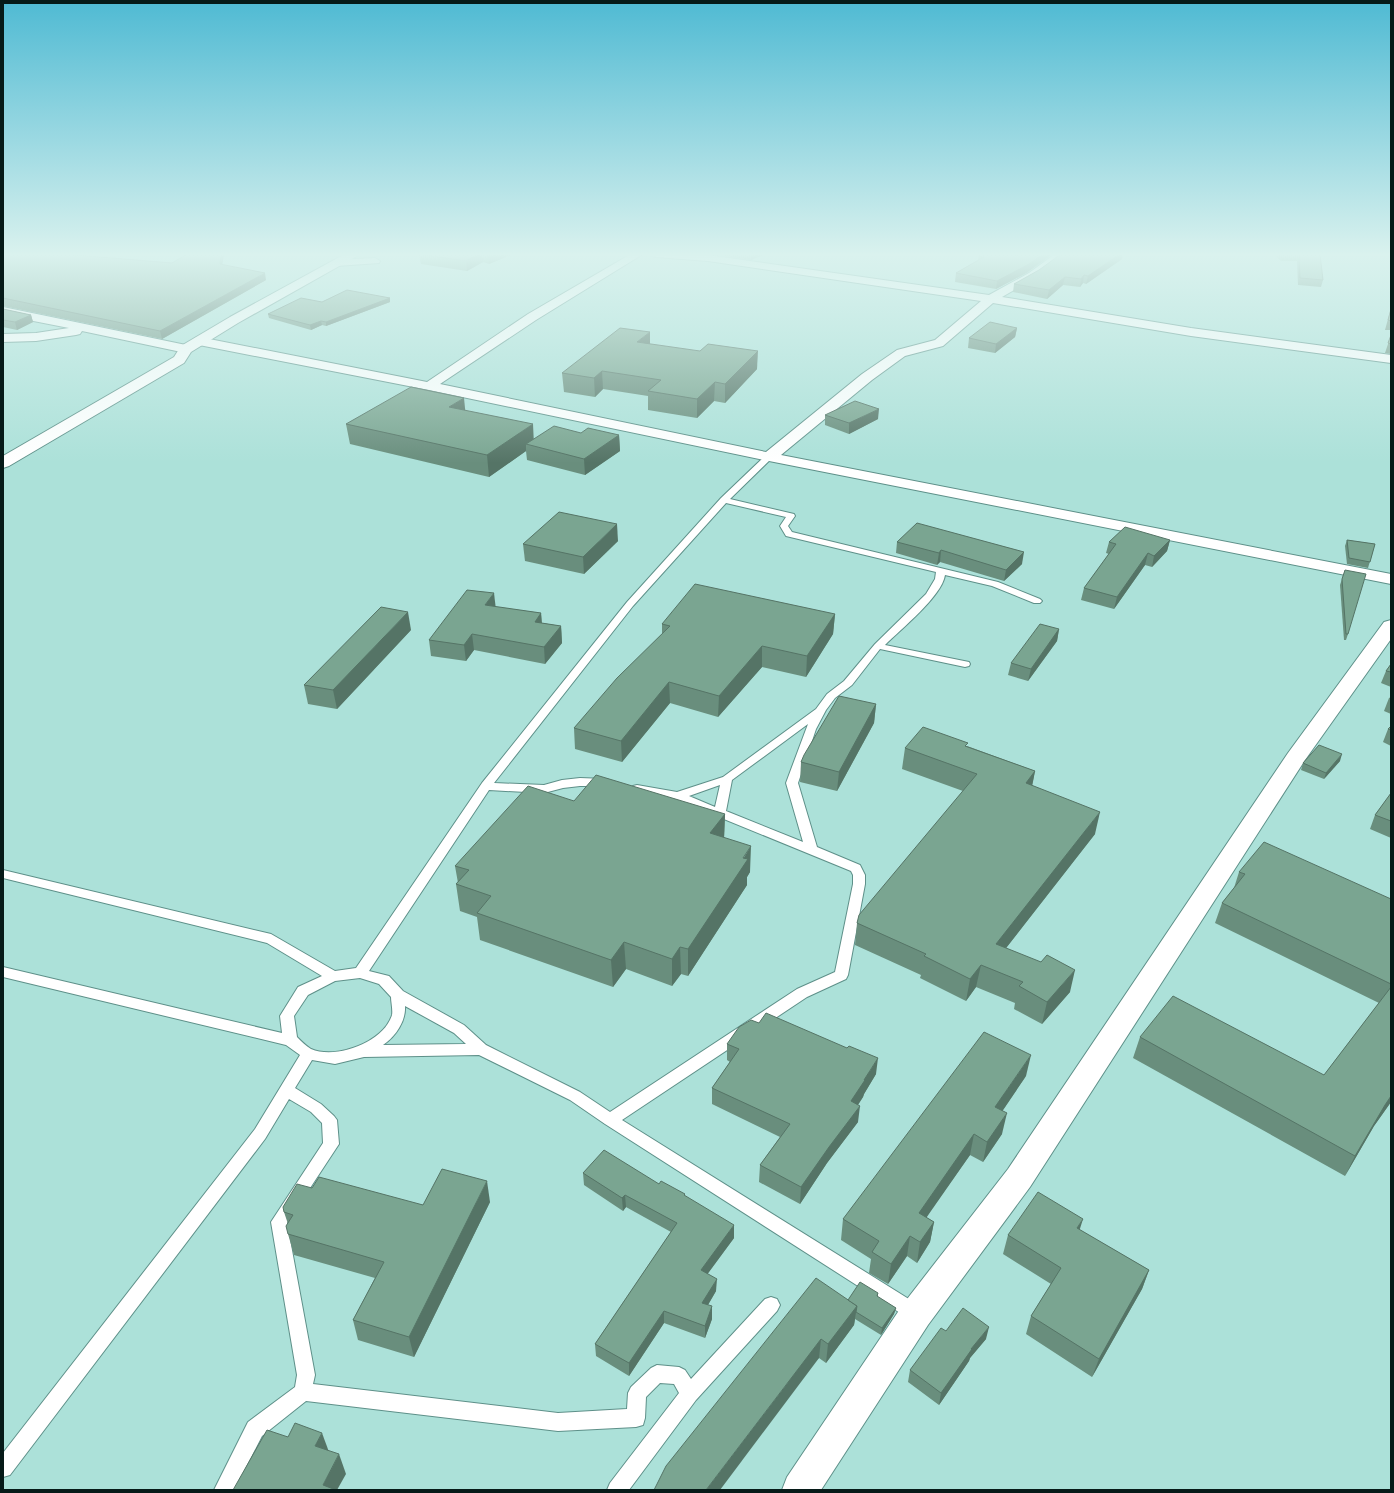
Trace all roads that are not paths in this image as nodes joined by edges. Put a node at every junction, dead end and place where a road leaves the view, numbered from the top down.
1 (63, 324) edge
2 (228, 324) edge
3 (523, 324) edge
4 (962, 324) edge
5 (1141, 324) edge
6 (88, 329) junction
7 (3, 338) edge
8 (193, 346) junction
9 (1391, 359) edge
10 (429, 386) junction
11 (769, 457) junction
12 (3, 463) edge
13 (724, 500) junction
14 (941, 572) junction
15 (1391, 579) edge
16 (1037, 601) dead end
17 (1391, 626) edge
18 (878, 646) junction
19 (965, 664) dead end
20 (821, 709) junction
21 (727, 779) junction
22 (486, 786) junction
23 (678, 796) junction
24 (720, 813) junction
25 (811, 850) junction
26 (3, 874) edge
27 (3, 972) edge
28 (360, 973) junction
29 (333, 976) junction
30 (398, 995) junction
31 (290, 1040) junction
32 (481, 1049) junction
33 (364, 1051) junction
34 (308, 1054) junction
35 (286, 1090) junction
36 (610, 1120) junction
37 (771, 1305) dead end
38 (916, 1314) junction
39 (303, 1392) junction
40 (690, 1394) junction
41 (3, 1468) edge
42 (224, 1490) edge
43 (617, 1490) edge
44 (800, 1490) edge

1 - 6 street
2 - 8 main road
3 - 10 street
4 - 11 street
5 - 9 street
6 - 7 street
6 - 8 street
8 - 10 street
8 - 12 main road
10 - 11 street
11 - 13 lane
11 - 15 street
13 - 14 lane
13 - 22 lane
14 - 16 lane
14 - 18 lane
17 - 38 street
18 - 19 lane
18 - 20 lane
20 - 21 lane
20 - 25 lane
21 - 23 lane
21 - 24 lane
22 - 23 lane
22 - 28 lane
23 - 24 lane
24 - 25 lane
25 - 36 lane
26 - 29 lane
27 - 31 lane
28 - 29 lane
28 - 30 lane
29 - 31 lane
30 - 32 lane
30 - 33 lane
31 - 34 lane
32 - 33 lane
32 - 36 lane
33 - 34 lane
34 - 35 lane
35 - 39 lane
35 - 41 lane
36 - 38 lane
37 - 40 lane
38 - 44 street
39 - 40 lane
39 - 42 lane
40 - 43 lane

